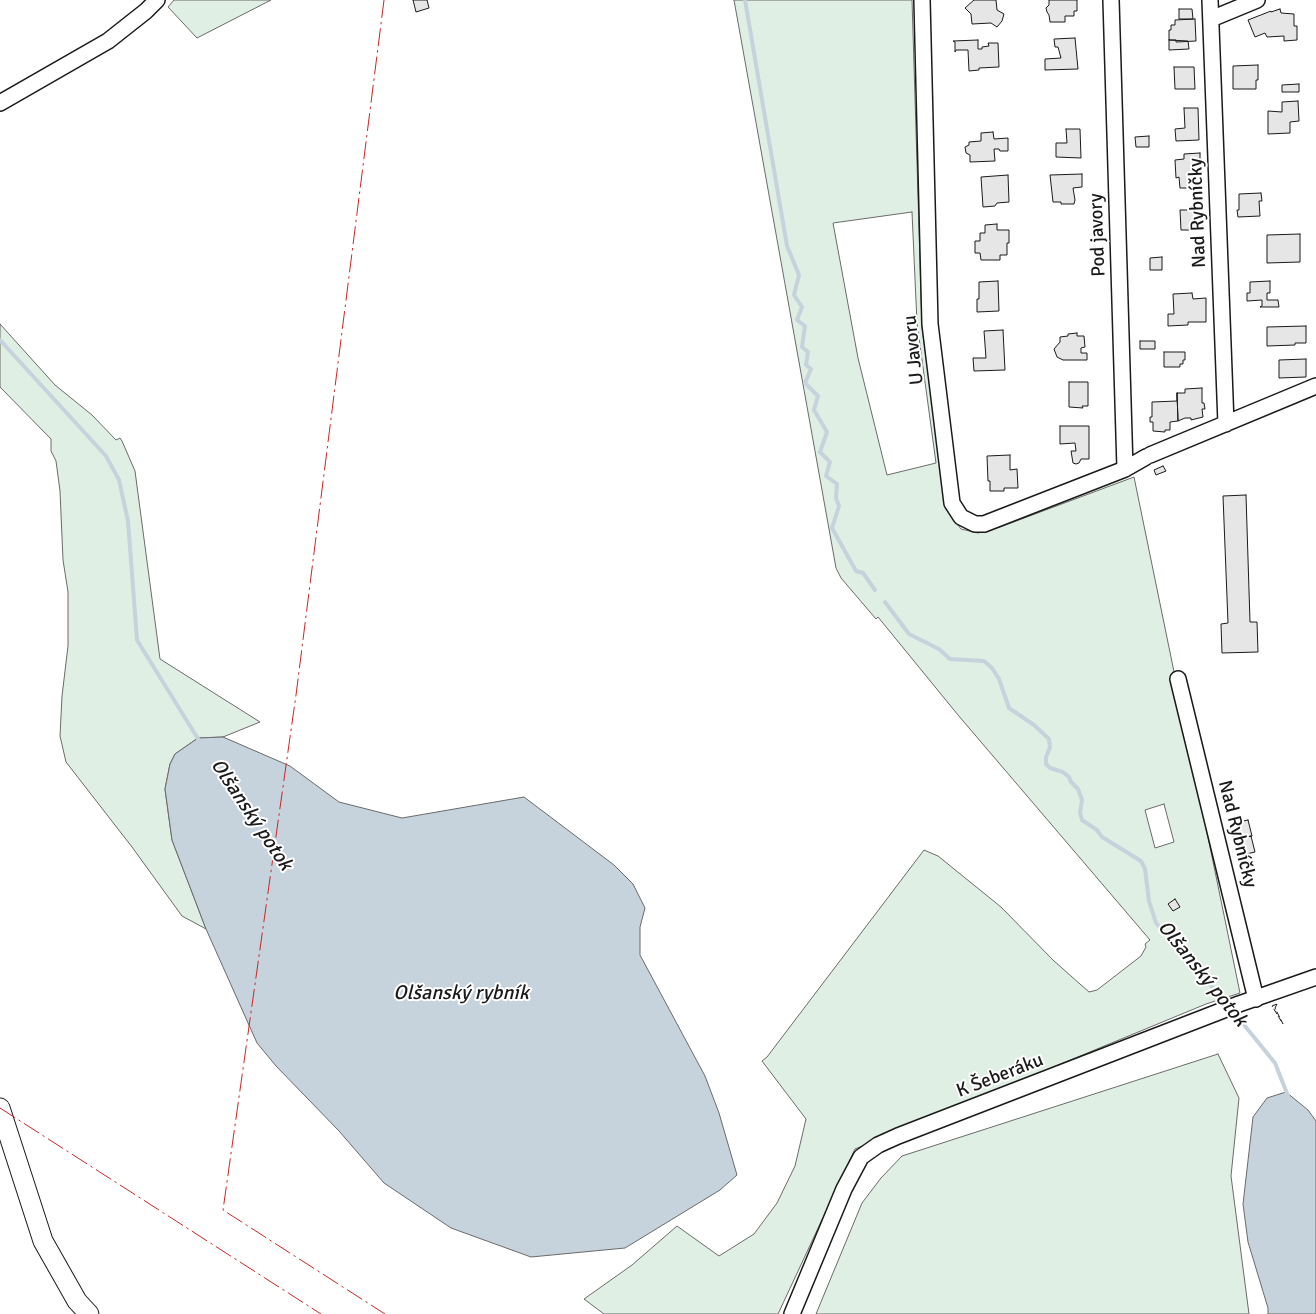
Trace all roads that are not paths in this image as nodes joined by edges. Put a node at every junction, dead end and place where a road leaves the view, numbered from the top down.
1 (157, 0) edge
2 (922, 0) edge
3 (1111, 0) edge
4 (1210, 0) edge
5 (1257, 0) edge
6 (1211, 19) junction
7 (0, 103) edge
8 (1316, 386) edge
9 (1226, 424) junction
10 (1125, 469) junction
11 (1178, 679) dead end
12 (1316, 977) edge
13 (1256, 999) junction
14 (0, 1108) edge
15 (89, 1314) edge
16 (792, 1314) edge

1 - 7 street
2 - 10 street, U Javoru
3 - 10 street, Pod javory
4 - 6 street, Nad Rybníčky
5 - 6 street
6 - 9 street, Nad Rybníčky
8 - 9 street, U Javoru
9 - 10 street, U Javoru
11 - 13 street, Nad Rybníčky
12 - 13 street, K Šeberáku
13 - 16 street, K Šeberáku
14 - 15 main road

